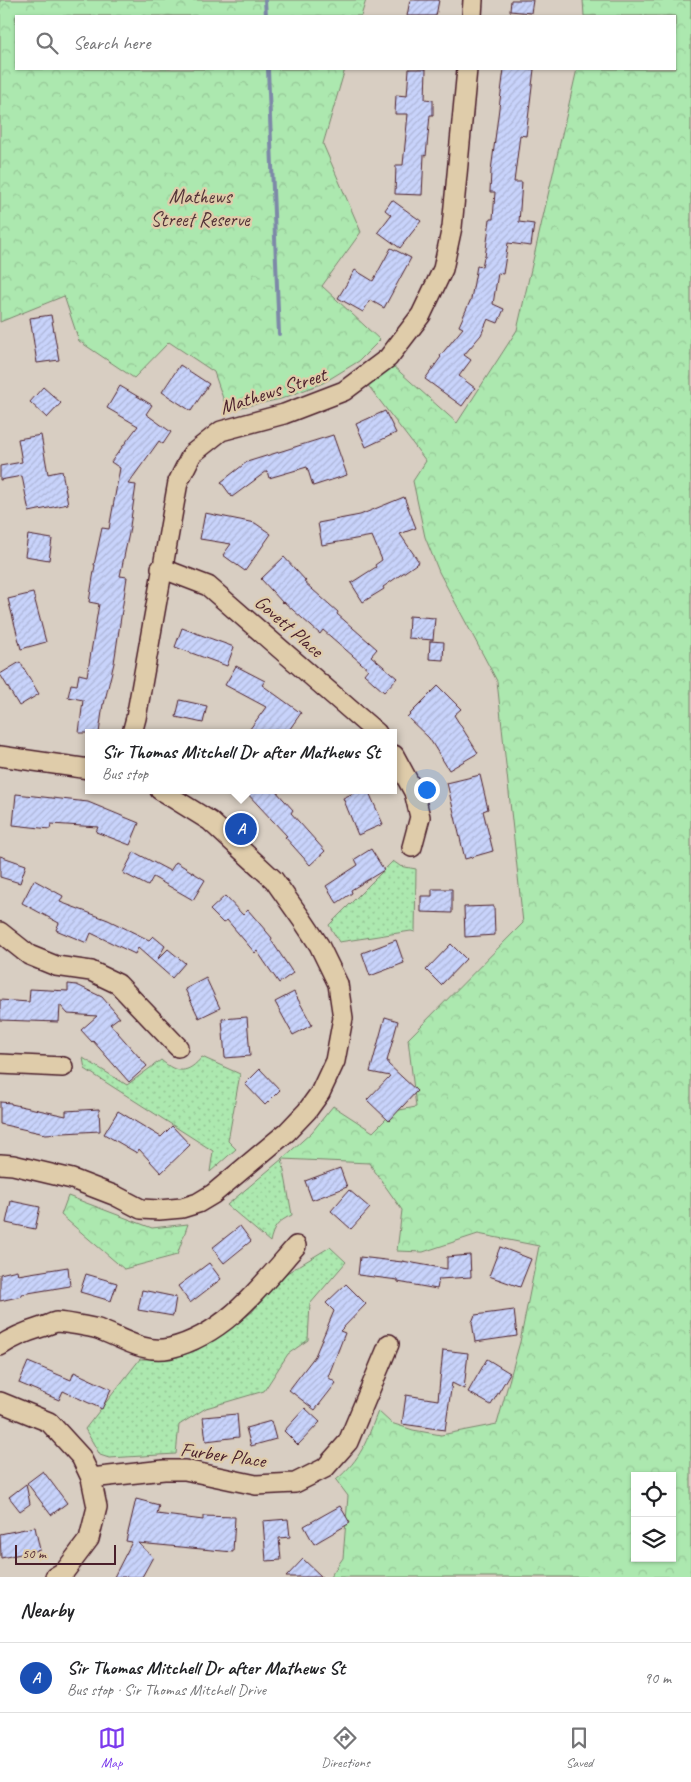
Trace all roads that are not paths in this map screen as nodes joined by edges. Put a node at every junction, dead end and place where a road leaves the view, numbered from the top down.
1 (473, 0) edge
2 (472, 15) edge
3 (467, 70) edge
4 (161, 568) junction
5 (138, 728) edge
6 (371, 729) edge
7 (0, 756) edge
8 (397, 761) edge
9 (85, 769) edge
10 (177, 797) edge
11 (412, 847) dead end
12 (0, 932) edge
13 (178, 1047) dead end
14 (0, 1064) edge
15 (63, 1067) dead end
16 (0, 1164) edge
17 (296, 1246) dead end
18 (389, 1344) dead end
19 (0, 1346) edge
20 (0, 1402) edge
21 (91, 1478) junction
22 (64, 1575) edge

1 - 2 street
3 - 4 street, Mathews Street
4 - 5 street, Mathews Street
4 - 6 street, Govett Place
7 - 9 street
8 - 11 street
10 - 16 street
12 - 13 street
14 - 15 street
17 - 19 street
18 - 21 street, Furber Place
20 - 21 street
21 - 22 street

